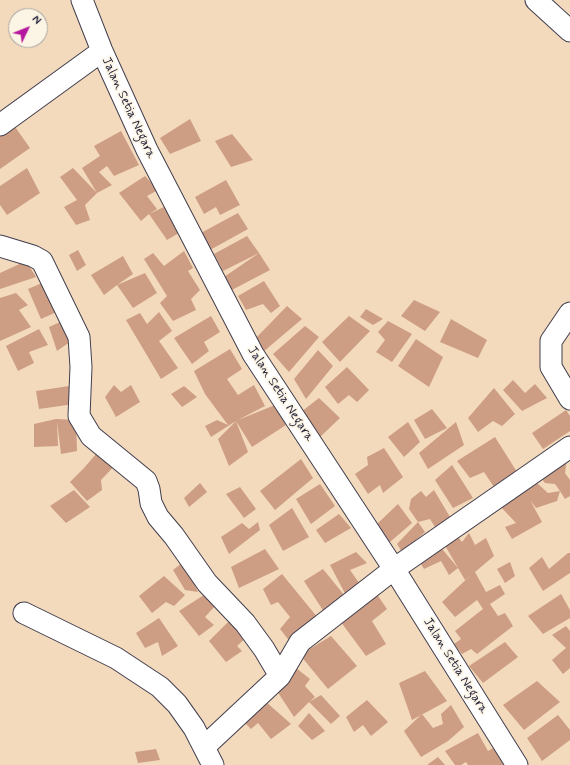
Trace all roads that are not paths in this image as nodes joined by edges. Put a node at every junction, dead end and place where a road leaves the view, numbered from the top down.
1 (82, 0) edge
2 (536, 0) edge
3 (570, 31) edge
4 (102, 51) junction
5 (0, 125) edge
6 (0, 246) edge
7 (570, 313) edge
8 (570, 399) edge
9 (570, 447) edge
10 (394, 570) junction
11 (24, 613) dead end
12 (280, 676) junction
13 (208, 756) edge
14 (517, 765) edge

1 - 4 street, Jalan Setia Negara
2 - 3 street
4 - 5 street
4 - 10 street, Jalan Setia Negara
6 - 12 street
7 - 8 street
9 - 10 street
10 - 12 street
10 - 14 street, Jalan Setia Negara
11 - 13 street
12 - 13 street

